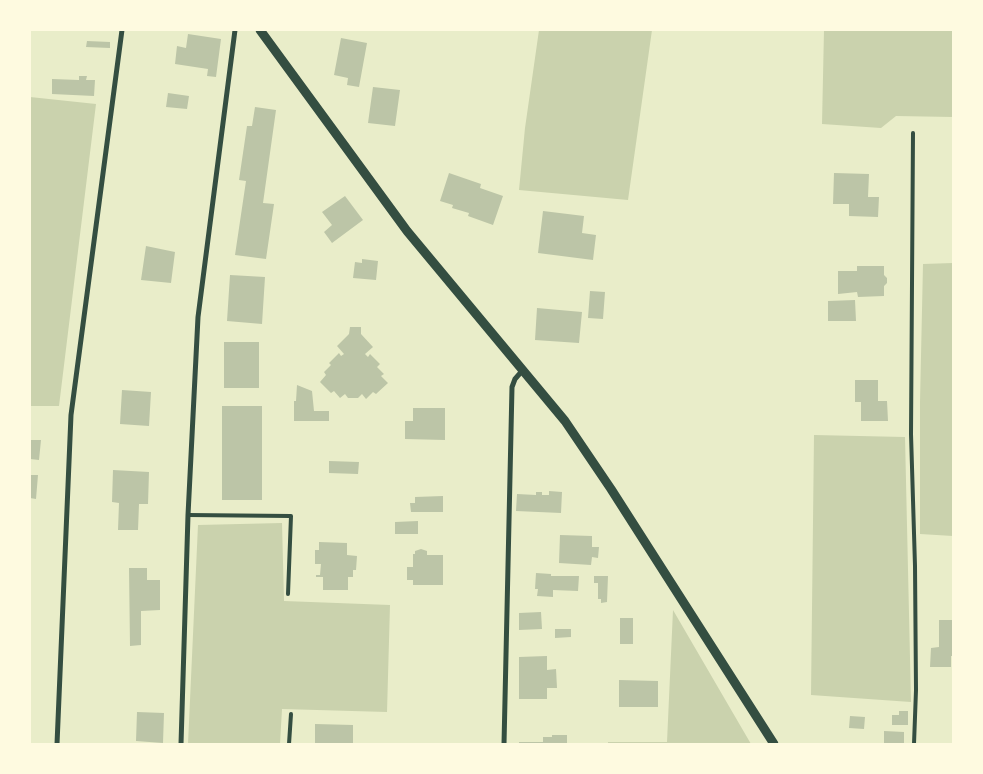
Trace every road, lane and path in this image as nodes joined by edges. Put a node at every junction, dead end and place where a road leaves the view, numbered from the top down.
1 (122, 30) edge
2 (235, 30) edge
3 (260, 30) edge
4 (914, 133) dead end
5 (522, 371) junction
6 (188, 515) junction
7 (288, 594) dead end
8 (291, 714) dead end
9 (57, 744) edge
10 (181, 744) edge
11 (289, 744) edge
12 (504, 744) edge
13 (774, 744) edge
14 (914, 744) edge

1 - 9 street
2 - 6 street
3 - 5 street
4 - 14 lane
5 - 12 street
5 - 13 street
6 - 7 lane
6 - 10 street
8 - 11 lane

